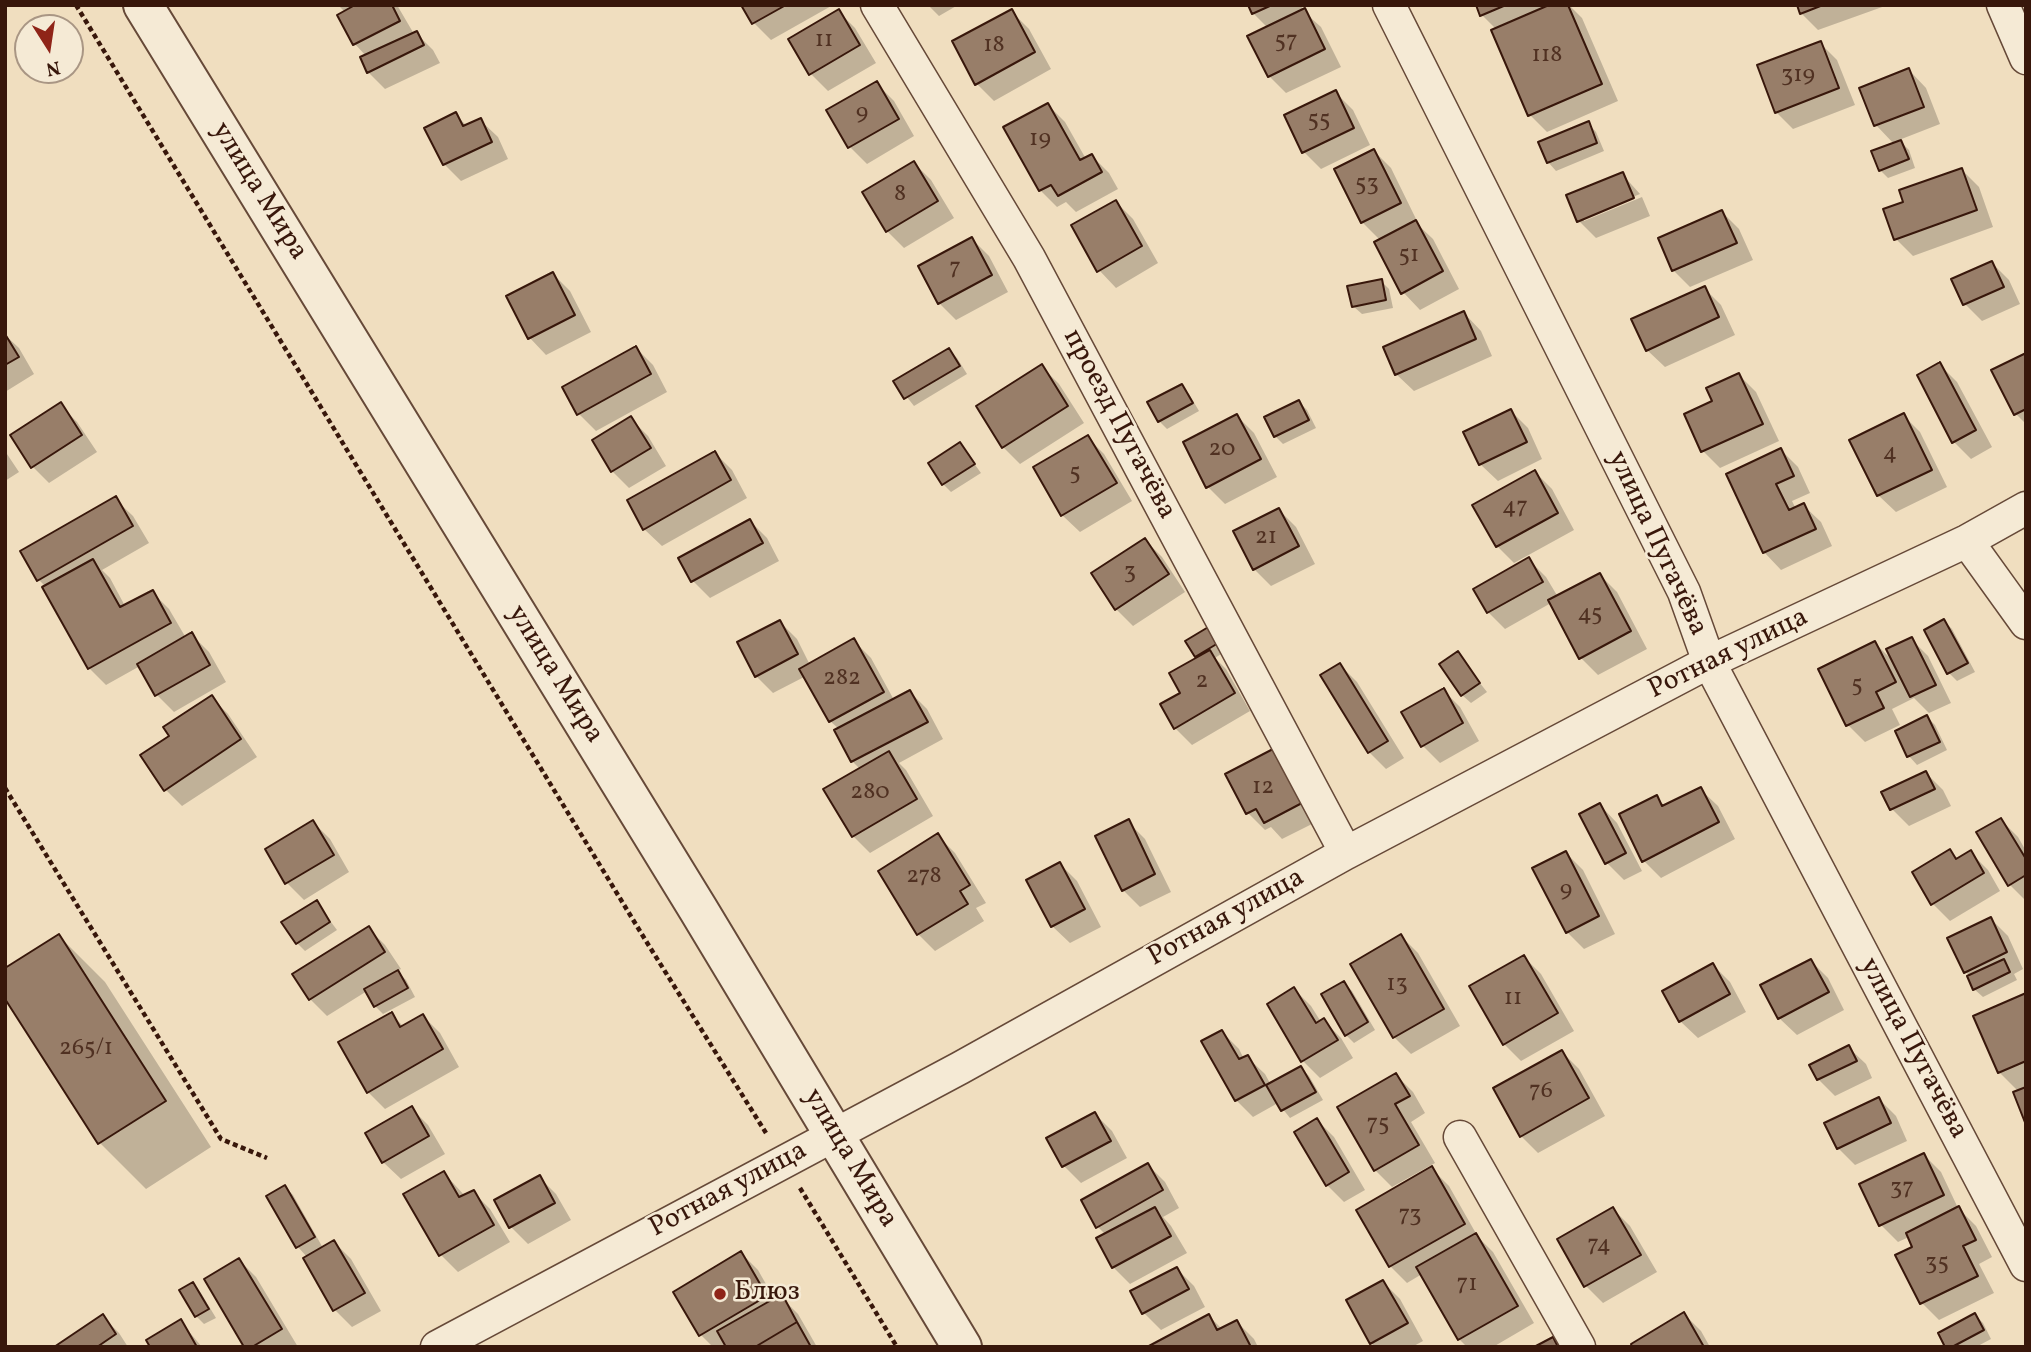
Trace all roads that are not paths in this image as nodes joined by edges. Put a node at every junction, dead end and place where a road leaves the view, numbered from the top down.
1 (143, 5) edge
2 (877, 5) edge
3 (1389, 5) edge
4 (2005, 6) edge
5 (2026, 58) edge
6 (2026, 508) edge
7 (1967, 541) junction
8 (2026, 623) edge
9 (1709, 662) junction
10 (1346, 853) junction
11 (834, 1135) junction
12 (1460, 1137) dead end
13 (2026, 1265) edge
14 (437, 1347) edge
15 (962, 1347) edge
16 (1579, 1347) edge

1 - 11 street, улица Мира
2 - 10 street, проезд Пугачёва
3 - 9 street, улица Пугачёва
4 - 5 street
6 - 7 street, Ротная улица
7 - 8 street
7 - 9 street, Ротная улица
9 - 10 street, Ротная улица
9 - 13 street, улица Пугачёва
10 - 11 street, Ротная улица
11 - 14 street, Ротная улица
11 - 15 street, улица Мира
12 - 16 street

